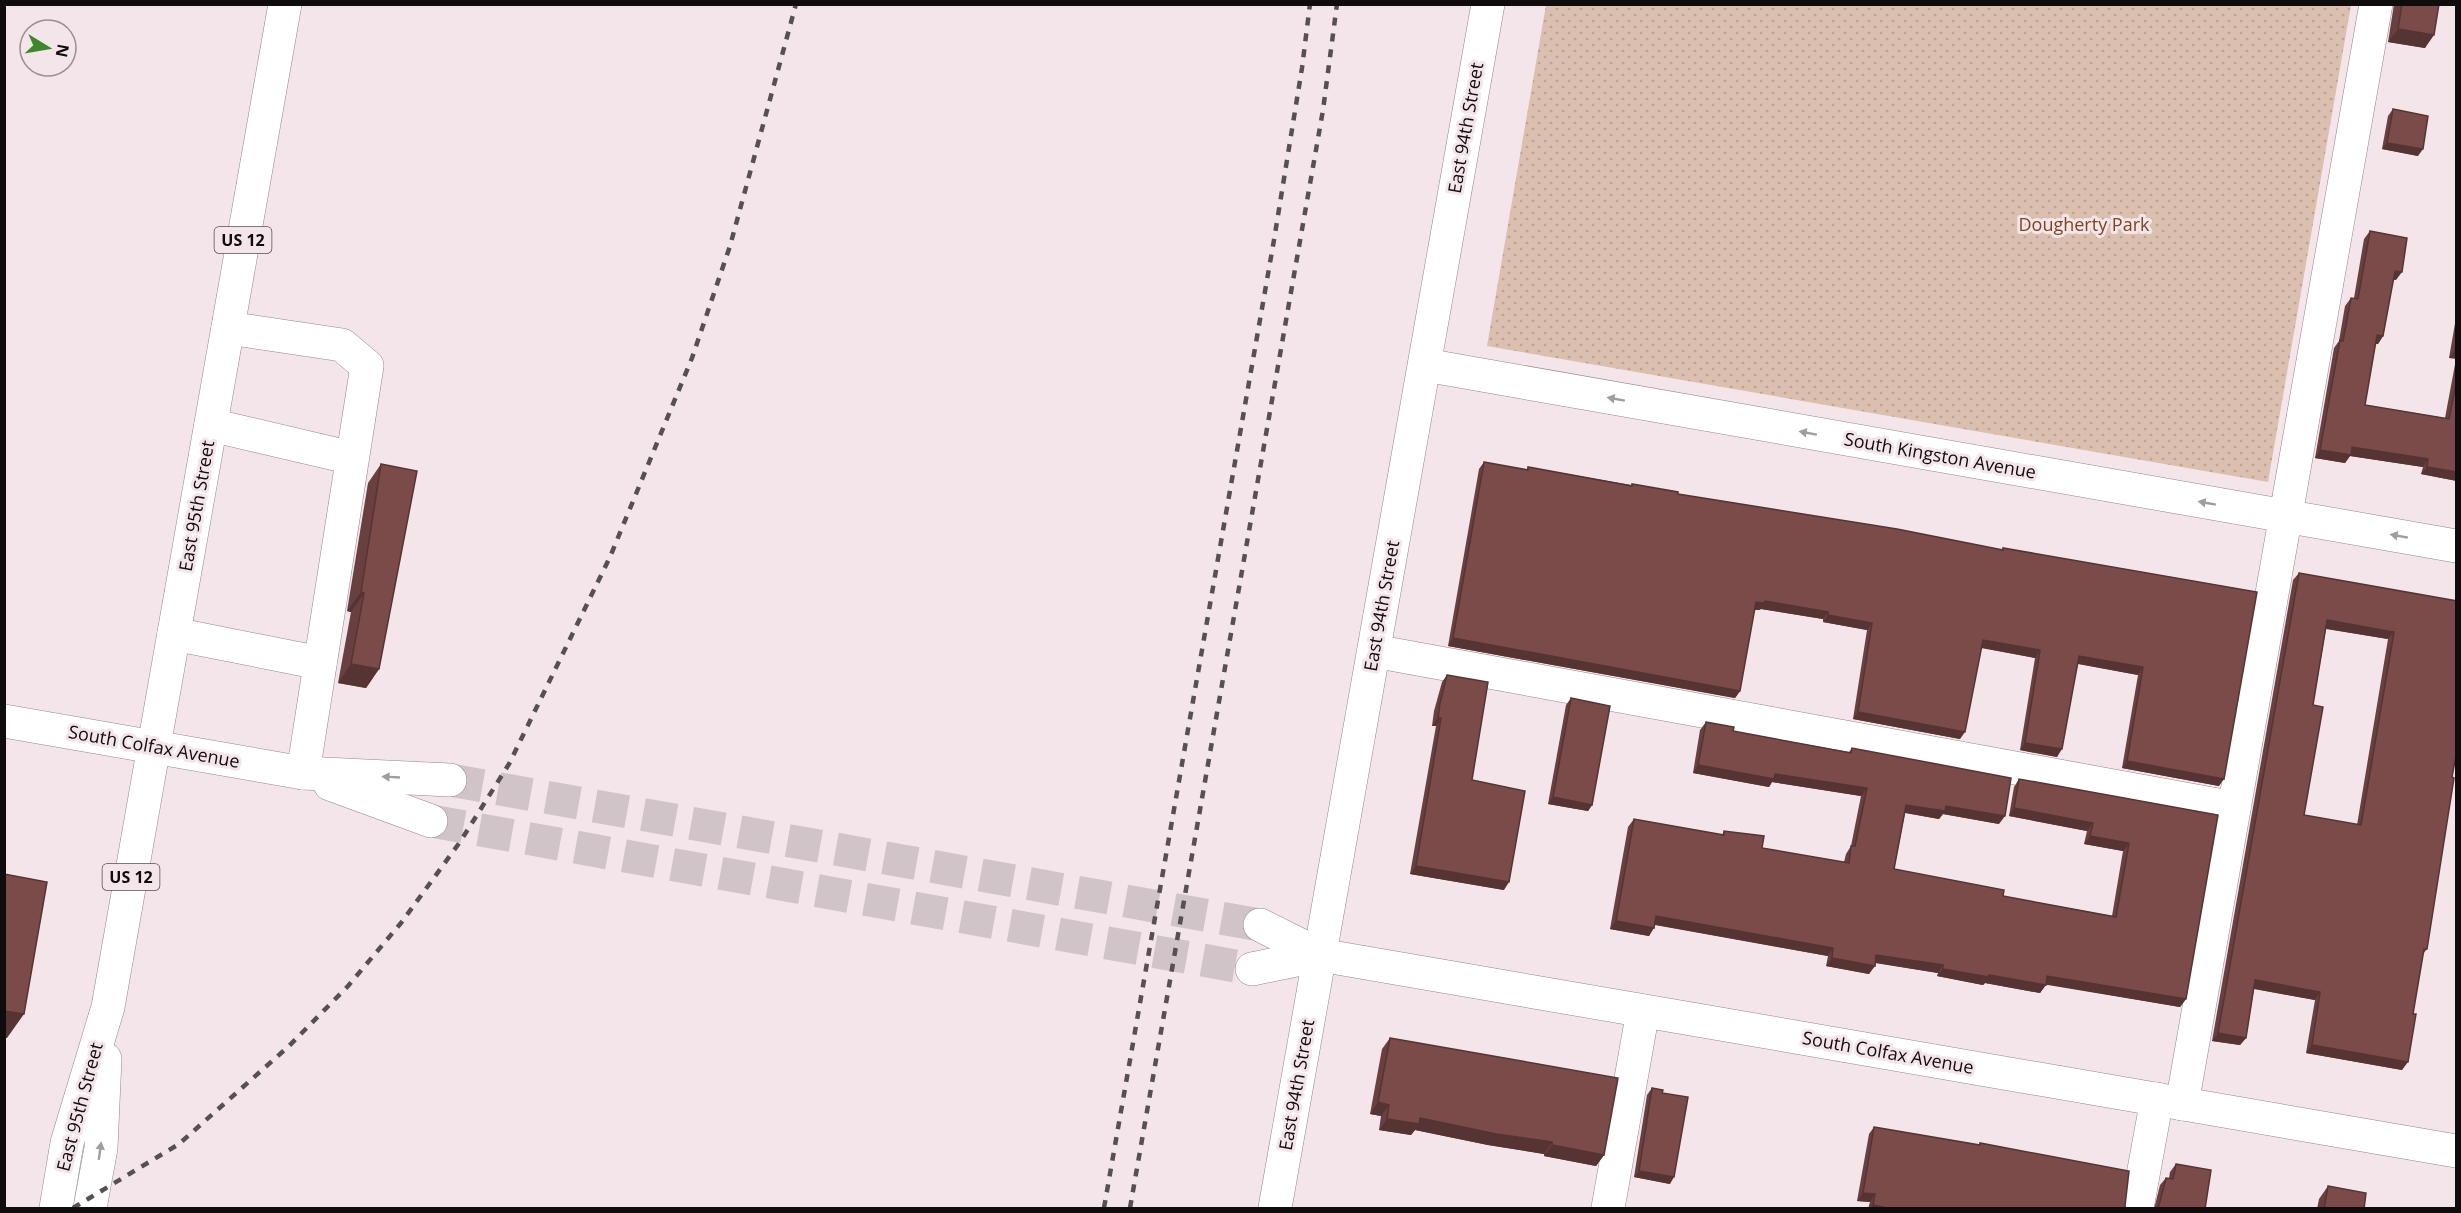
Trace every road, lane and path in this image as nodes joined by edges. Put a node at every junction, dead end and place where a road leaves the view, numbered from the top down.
1 (285, 4) edge
2 (1488, 4) edge
3 (2376, 4) edge
4 (228, 328) junction
5 (1425, 365) junction
6 (211, 425) junction
7 (351, 458) junction
8 (2286, 517) junction
9 (2457, 546) edge
10 (174, 634) junction
11 (1374, 651) junction
12 (320, 663) junction
13 (4, 721) edge
14 (154, 747) junction
15 (303, 773) junction
16 (450, 780) tunnel mouth
17 (2234, 808) junction
18 (431, 821) tunnel mouth
19 (1260, 925) tunnel mouth
20 (1320, 955) junction
21 (1252, 969) tunnel mouth
22 (108, 1007) junction
23 (1642, 1011) junction
24 (2169, 1101) junction
25 (2457, 1151) edge
26 (56, 1209) edge
27 (90, 1209) edge
28 (1275, 1209) edge
29 (1608, 1209) edge
30 (2137, 1209) edge

1 - 4 main road, East 95th Street / US 12
2 - 5 main road, East 94th Street
3 - 8 main road
4 - 6 main road, East 95th Street / US 12
4 - 7 main road
8 -> 5 main road, South Kingston Avenue
5 - 11 main road, East 94th Street
6 - 7 main road
6 - 10 main road, East 95th Street / US 12
7 - 12 main road
9 -> 8 main road, South Kingston Avenue
8 - 17 main road
10 - 12 main road
10 - 14 main road, East 95th Street / US 12
11 - 17 main road
11 - 20 main road, East 94th Street
12 - 15 main road
13 - 14 main road, South Colfax Avenue
14 - 15 main road, South Colfax Avenue
14 - 22 main road, East 95th Street / US 12
16 -> 15 main road, South Colfax Avenue
15 - 18 main road, South Colfax Avenue
17 - 24 main road
19 - 20 main road, South Colfax Avenue
20 - 21 main road, South Colfax Avenue
20 - 23 main road, South Colfax Avenue
20 - 28 main road, East 94th Street
22 - 26 main road, East 95th Street / US 12
27 -> 22 main road, East 95th Street / US 12
23 - 24 main road, South Colfax Avenue
23 - 29 main road
24 - 25 main road, South Colfax Avenue
24 - 30 main road

